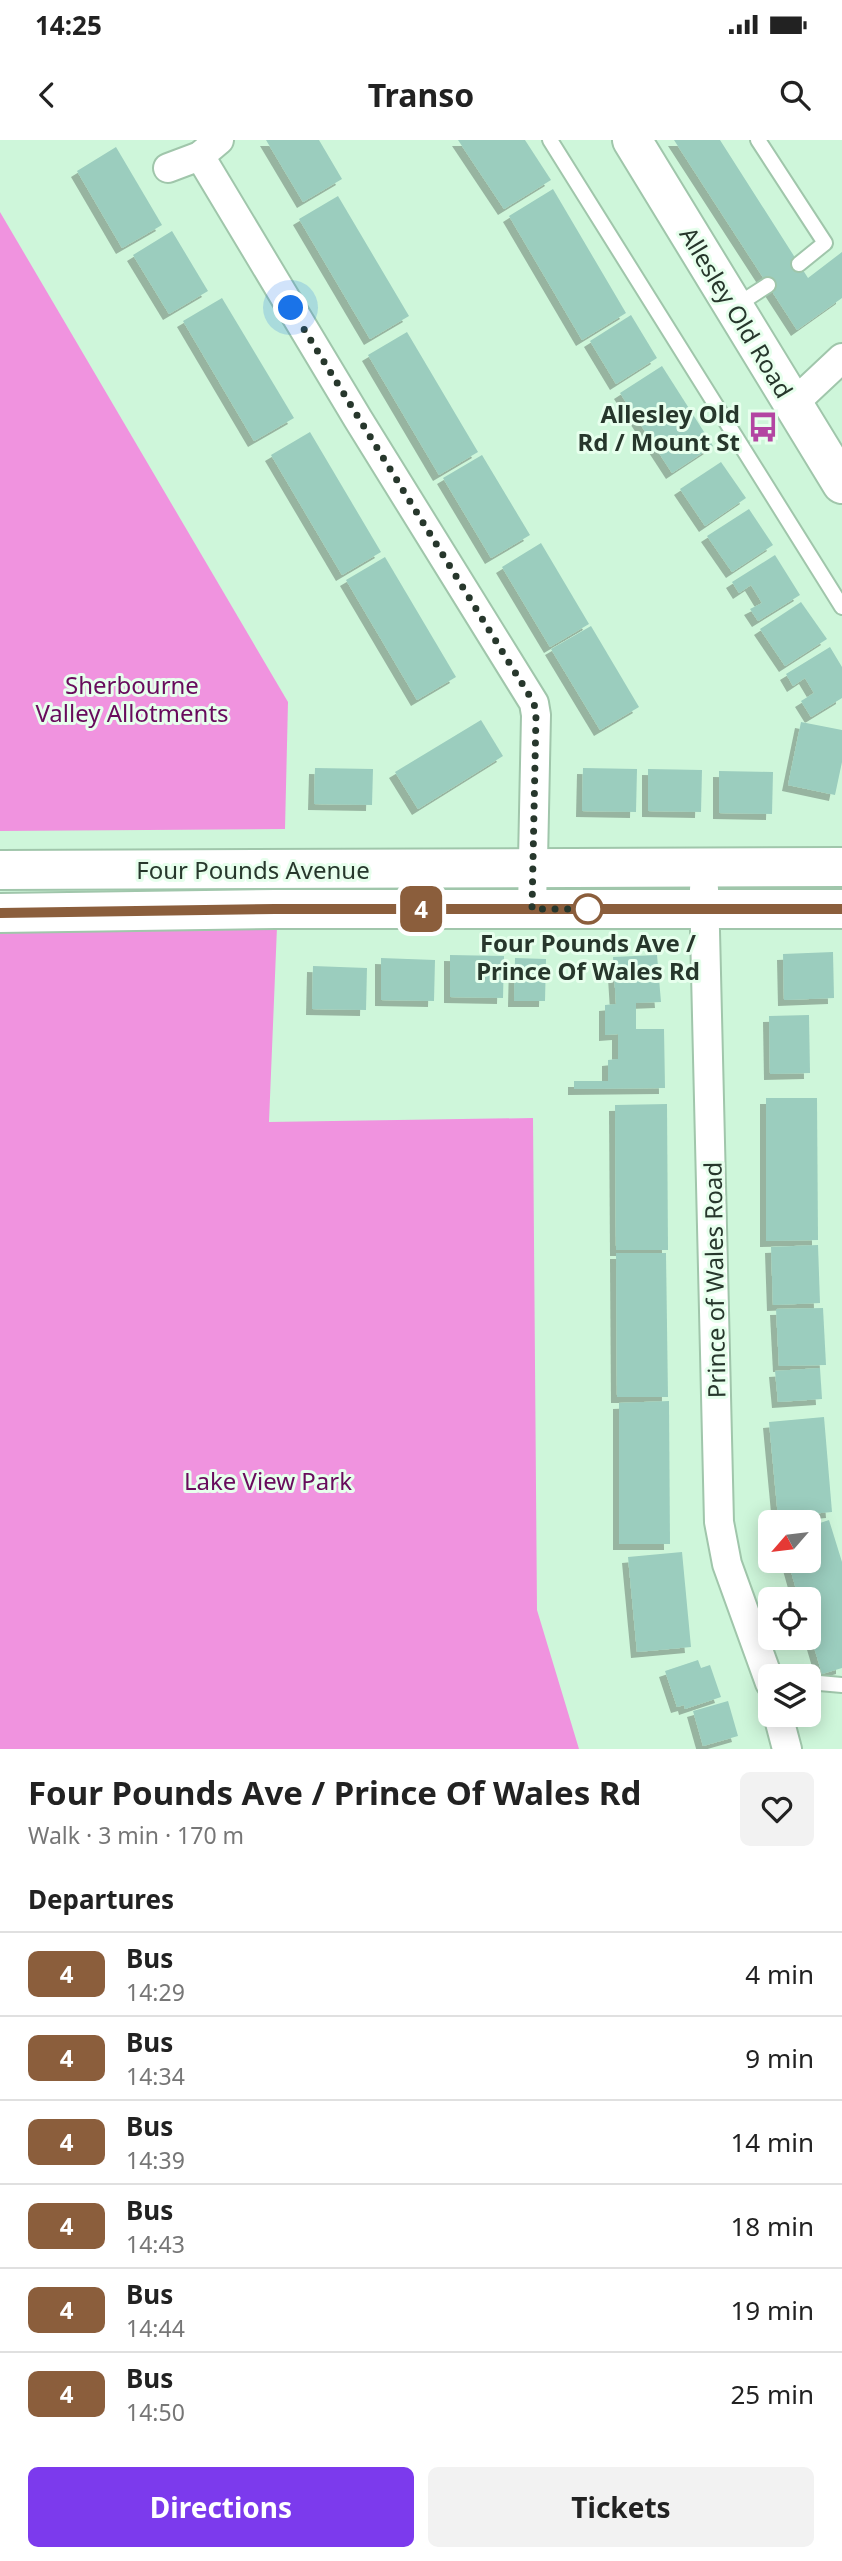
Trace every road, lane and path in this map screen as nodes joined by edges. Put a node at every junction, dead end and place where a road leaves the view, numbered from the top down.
1 (550, 140) edge
2 (632, 140) edge
3 (758, 140) edge
4 (209, 148) edge
5 (168, 168) dead end
6 (799, 264) dead end
7 (768, 285) dead end
8 (733, 307) junction
9 (842, 358) edge
10 (793, 404) junction
11 (842, 484) edge
12 (842, 607) edge
13 (842, 867) edge
14 (532, 869) junction
15 (704, 869) junction
16 (0, 870) edge
17 (532, 909) junction
18 (705, 909) junction
19 (842, 909) edge
20 (0, 913) edge
21 (764, 1664) edge
22 (821, 1683) edge
23 (842, 1685) edge
24 (781, 1727) edge
25 (787, 1749) edge

1 - 12 lane
2 - 8 main road, Allesley Old Road
3 - 6 lane
4 - 5 street
4 - 14 street
7 - 8 lane
8 - 10 main road, Allesley Old Road
9 - 10 street
10 - 11 main road, Allesley Old Road
13 - 15 main road, Four Pounds Avenue
14 - 15 main road, Four Pounds Avenue
14 - 16 main road, Four Pounds Avenue
14 - 17 street
15 - 18 street, Prince of Wales Road
17 - 18 main road, Four Pounds Avenue
17 - 20 main road, Four Pounds Avenue
18 - 19 main road, Four Pounds Avenue
18 - 21 street, Prince of Wales Road
22 - 23 lane
24 - 25 street

